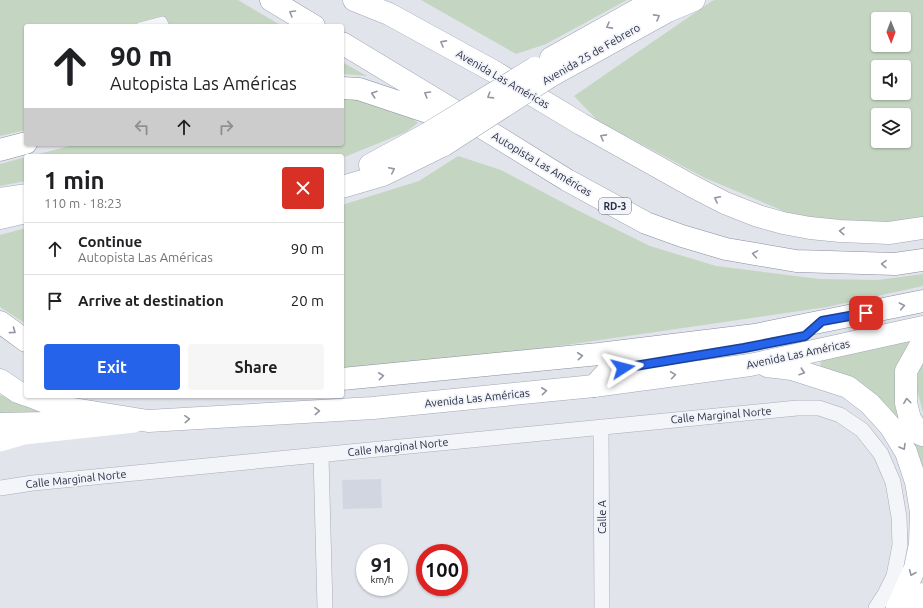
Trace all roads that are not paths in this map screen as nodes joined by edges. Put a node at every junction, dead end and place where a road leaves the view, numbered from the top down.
1 (271, 0) edge
2 (354, 0) edge
3 (655, 0) edge
4 (694, 0) edge
5 (148, 24) edge
6 (165, 24) edge
7 (311, 24) edge
8 (344, 44) edge
9 (542, 72) junction
10 (344, 88) edge
11 (491, 133) junction
12 (436, 140) junction
13 (24, 144) edge
14 (0, 150) edge
15 (344, 172) edge
16 (344, 185) edge
17 (24, 195) edge
18 (0, 199) edge
19 (24, 212) edge
20 (0, 218) edge
21 (923, 228) edge
22 (923, 260) edge
23 (923, 301) edge
24 (822, 321) junction
25 (0, 322) edge
26 (923, 327) edge
27 (24, 340) edge
28 (923, 341) edge
29 (750, 364) junction
30 (344, 379) edge
31 (0, 380) edge
32 (594, 386) junction
33 (24, 394) edge
34 (35, 398) edge
35 (148, 421) junction
36 (0, 424) edge
37 (601, 427) junction
38 (923, 435) edge
39 (0, 441) edge
40 (321, 455) junction
41 (0, 488) edge
42 (923, 594) edge
43 (325, 608) edge
44 (602, 608) edge
45 (876, 608) edge
46 (897, 608) edge
47 (913, 608) edge

7 -> 1 main road
21 -> 2 main road, Avenida Las Américas
3 -> 9 main road, Avenida 25 de Febrero
9 -> 4 main road, Avenida 25 de Febrero
5 - 6 lane
11 -> 8 main road, Autopista Las Américas / RD-3
9 - 12 main road, Avenida 25 de Febrero, bridge
11 -> 10 main road
22 -> 11 main road, Autopista Las Américas / RD-3
12 - 15 main road, Avenida 25 de Febrero
16 -> 12 main road, Avenida 25 de Febrero
13 - 14 main road
17 - 18 main road
19 - 20 main road
24 -> 23 main road
30 -> 24 main road
24 - 32 main road
25 -> 27 main road
26 - 29 main road, Avenida Las Américas
38 -> 28 main road
32 -> 29 main road, Avenida Las Américas
29 -> 46 main road
31 - 33 main road
35 -> 32 main road, Avenida Las Américas
34 - 35 main road, Avenida Las Américas
35 - 36 main road
35 - 39 street
37 - 40 street, Calle Marginal Norte
37 - 44 street, Calle A
37 - 45 street, Calle Marginal Norte
40 - 41 street, Calle Marginal Norte
40 - 43 street
42 - 47 main road

